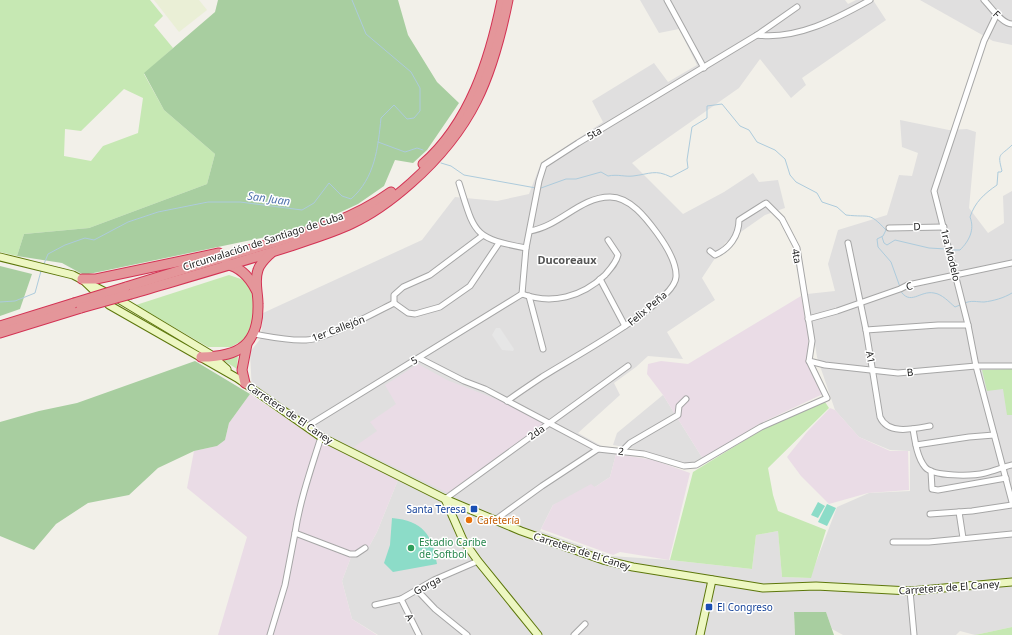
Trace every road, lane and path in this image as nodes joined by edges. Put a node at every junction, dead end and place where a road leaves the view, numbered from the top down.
1 (502, 0) edge
2 (508, 0) edge
3 (667, 0) edge
4 (870, 0) edge
5 (984, 0) edge
6 (797, 7) dead end
7 (997, 14) junction
8 (1012, 24) edge
9 (757, 35) junction
10 (704, 68) junction
11 (459, 183) dead end
12 (944, 227) junction
13 (889, 228) dead end
14 (530, 231) junction
15 (482, 236) junction
16 (608, 240) dead end
17 (499, 243) junction
18 (848, 243) dead end
19 (526, 248) junction
20 (244, 251) junction
21 (272, 252) junction
22 (710, 252) dead end
23 (0, 257) edge
24 (206, 263) junction
25 (1012, 263) edge
26 (229, 265) junction
27 (218, 268) junction
28 (239, 270) junction
29 (956, 276) junction
30 (82, 279) junction
31 (600, 279) junction
32 (129, 290) junction
33 (256, 292) junction
34 (522, 294) junction
35 (529, 296) junction
36 (394, 303) junction
37 (861, 303) junction
38 (77, 305) junction
39 (808, 319) junction
40 (968, 325) junction
41 (0, 326) edge
42 (625, 326) junction
43 (866, 330) junction
44 (0, 333) edge
45 (254, 334) junction
46 (247, 344) junction
47 (543, 349) dead end
48 (212, 356) junction
49 (201, 357) junction
50 (419, 358) junction
51 (809, 361) junction
52 (628, 366) dead end
53 (976, 366) junction
54 (1012, 366) edge
55 (874, 371) junction
56 (241, 381) junction
57 (686, 399) dead end
58 (507, 401) junction
59 (548, 422) junction
60 (930, 426) dead end
61 (306, 427) junction
62 (913, 429) junction
63 (994, 435) junction
64 (321, 437) junction
65 (916, 445) junction
66 (598, 449) junction
67 (622, 451) junction
68 (1012, 465) edge
69 (1003, 467) junction
70 (931, 471) junction
71 (1006, 478) junction
72 (445, 499) junction
73 (1012, 502) edge
74 (1012, 505) edge
75 (959, 512) junction
76 (930, 514) dead end
77 (495, 520) junction
78 (295, 533) junction
79 (1012, 534) edge
80 (963, 538) junction
81 (893, 542) dead end
82 (365, 548) dead end
83 (478, 561) junction
84 (712, 580) junction
85 (1012, 582) edge
86 (417, 590) junction
87 (910, 591) junction
88 (401, 599) junction
89 (375, 605) dead end
90 (586, 624) dead end
91 (270, 635) edge
92 (419, 635) edge
93 (467, 635) edge
94 (538, 635) edge
95 (574, 635) edge
96 (700, 635) edge
97 (914, 635) edge

1 - 20 highway, Circunvalación de Santiago de Cuba
2 - 21 highway, Circunvalación de Santiago de Cuba
3 - 10 street
4 - 9 street
5 - 7 street, F
6 - 9 street, 5ta
7 - 8 street, F
7 - 12 street, 1ra Modelo
9 - 10 street, 5ta
10 - 14 street, 5ta
11 - 15 street
12 - 13 street, D
12 - 29 street, 1ra Modelo
14 - 19 street, 5ta
14 - 42 street, Felix Peña
15 - 17 street
15 - 36 street
16 - 31 street
17 - 19 street
17 - 36 street
18 - 37 street, A1
19 - 34 street, 5ta
20 - 24 highway, Circunvalación de Santiago de Cuba
20 - 30 highway
21 - 26 highway, Circunvalación de Santiago de Cuba
21 - 33 highway
22 - 39 street, 4ta
23 - 30 main road, Carretera de El Caney
24 - 26 highway
24 - 32 highway, Circunvalación de Santiago de Cuba
25 - 29 street, C
26 - 27 highway, Circunvalación de Santiago de Cuba
26 - 28 highway
27 - 28 highway
27 - 32 highway, Circunvalación de Santiago de Cuba
28 - 33 highway
29 - 37 street, C
29 - 40 street, 1ra Modelo
30 - 48 main road, Carretera de El Caney
30 - 49 main road, Carretera de El Caney
31 - 35 street
31 - 42 street
32 - 38 highway, Circunvalación de Santiago de Cuba, bridge
33 - 45 highway
34 - 35 street
34 - 50 street, 5
35 - 47 street
36 - 45 street, 1er Callejón
37 - 39 street, C
37 - 43 street, A1
38 - 41 highway, Circunvalación de Santiago de Cuba
38 - 44 highway, Circunvalación de Santiago de Cuba
39 - 51 street, 4ta
40 - 43 street
40 - 53 street, 1ra Modelo
42 - 58 street, Felix Peña
43 - 55 street, A1
45 - 46 highway
46 - 48 highway
46 - 56 highway
48 - 49 highway
48 - 56 main road, Carretera de El Caney
49 - 56 main road, Carretera de El Caney
50 - 58 street, 2
50 - 61 street, 5
51 - 55 street, B
51 - 67 street, 2
52 - 59 street, 2da
53 - 54 street, B
53 - 55 street, B
53 - 63 street, 1ra Modelo
55 - 62 street, A1
56 - 61 main road, Carretera de El Caney
57 - 67 street
58 - 59 street, 2
59 - 66 street, 2
59 - 72 street, 2da
60 - 62 street, A1
61 - 64 main road, Carretera de El Caney
62 - 65 street
63 - 65 street
63 - 69 street, 1ra Modelo
64 - 72 main road, Carretera de El Caney
64 - 78 street
65 - 70 street
66 - 67 street, 2
66 - 77 street
68 - 69 street
69 - 70 street
69 - 71 street, 1ra Modelo
70 - 71 street
71 - 73 street, 1ra Modelo
72 - 77 main road, Carretera de El Caney
72 - 83 main road
74 - 75 street
75 - 76 street
75 - 80 street
77 - 84 main road, Carretera de El Caney
78 - 82 street
78 - 91 street
79 - 80 street
80 - 81 street
83 - 86 street, Gorga
83 - 94 main road
84 - 87 main road, Carretera de El Caney
84 - 96 main road
85 - 87 main road, Carretera de El Caney
86 - 88 street, Gorga
86 - 93 street
87 - 97 street
88 - 89 street, Gorga
88 - 92 street, A
90 - 95 street

